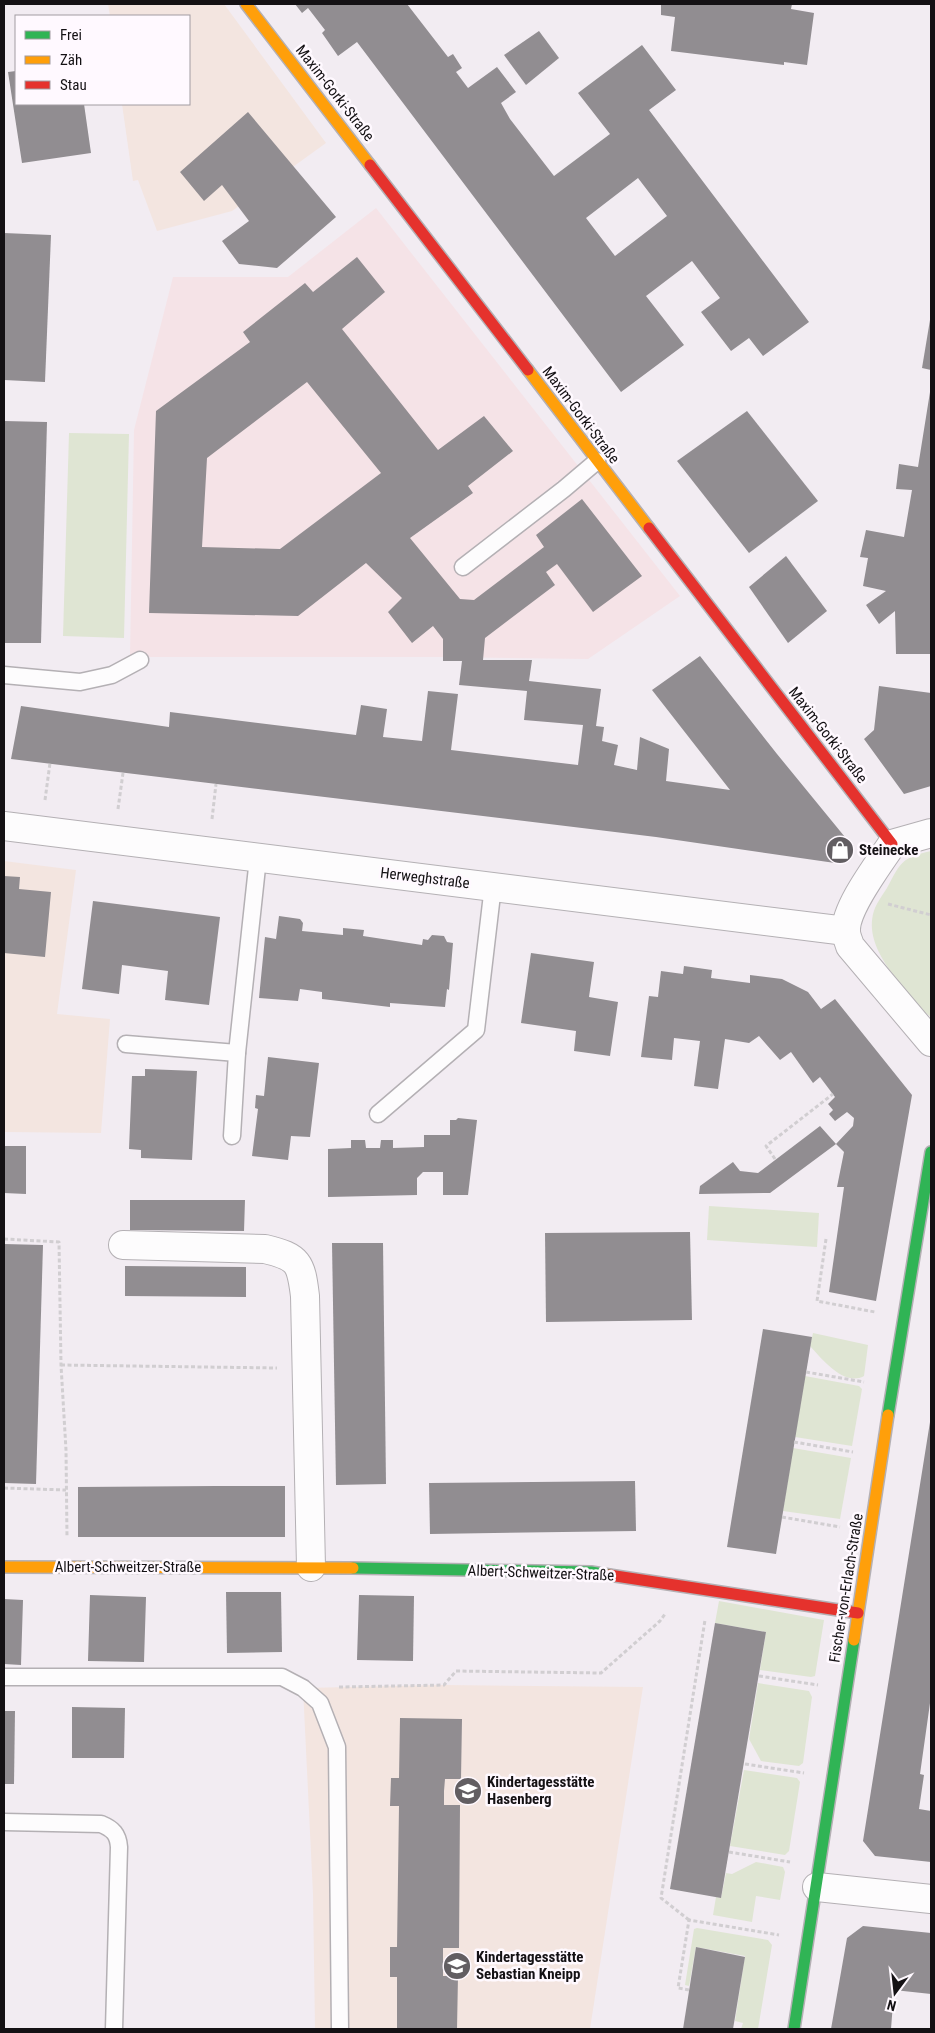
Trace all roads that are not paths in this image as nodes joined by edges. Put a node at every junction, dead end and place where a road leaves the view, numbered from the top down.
1 (246, 4) edge
2 (597, 460) junction
3 (463, 567) dead end
4 (140, 660) dead end
5 (4, 675) edge
6 (4, 826) edge
7 (931, 833) edge
8 (892, 844) junction
9 (258, 858) junction
10 (492, 886) junction
11 (846, 931) junction
12 (931, 1042) edge
13 (126, 1044) dead end
14 (237, 1053) junction
15 (378, 1114) dead end
16 (232, 1136) dead end
17 (931, 1152) edge
18 (123, 1245) dead end
19 (4, 1567) edge
20 (312, 1567) junction
21 (858, 1613) junction
22 (4, 1677) edge
23 (4, 1822) edge
24 (817, 1887) junction
25 (931, 1899) edge
26 (114, 2029) edge
27 (340, 2029) edge
28 (794, 2029) edge

1 - 2 street, Maxim-Gorki-Straße
2 - 3 lane
2 - 8 street, Maxim-Gorki-Straße
4 - 5 lane
6 - 9 street, Herweghstraße
7 - 8 street
8 - 11 street
9 - 10 street, Herweghstraße
9 - 14 lane
10 - 11 street, Herweghstraße
10 - 15 lane
11 - 12 street
13 - 14 lane
14 - 16 lane
17 - 21 street, Fischer-von-Erlach-Straße
18 - 20 street
19 - 20 street, Albert-Schweitzer-Straße
20 - 21 street, Albert-Schweitzer-Straße
21 - 24 street, Fischer-von-Erlach-Straße
22 - 27 lane
23 - 26 lane
24 - 25 street
24 - 28 street, Fischer-von-Erlach-Straße

